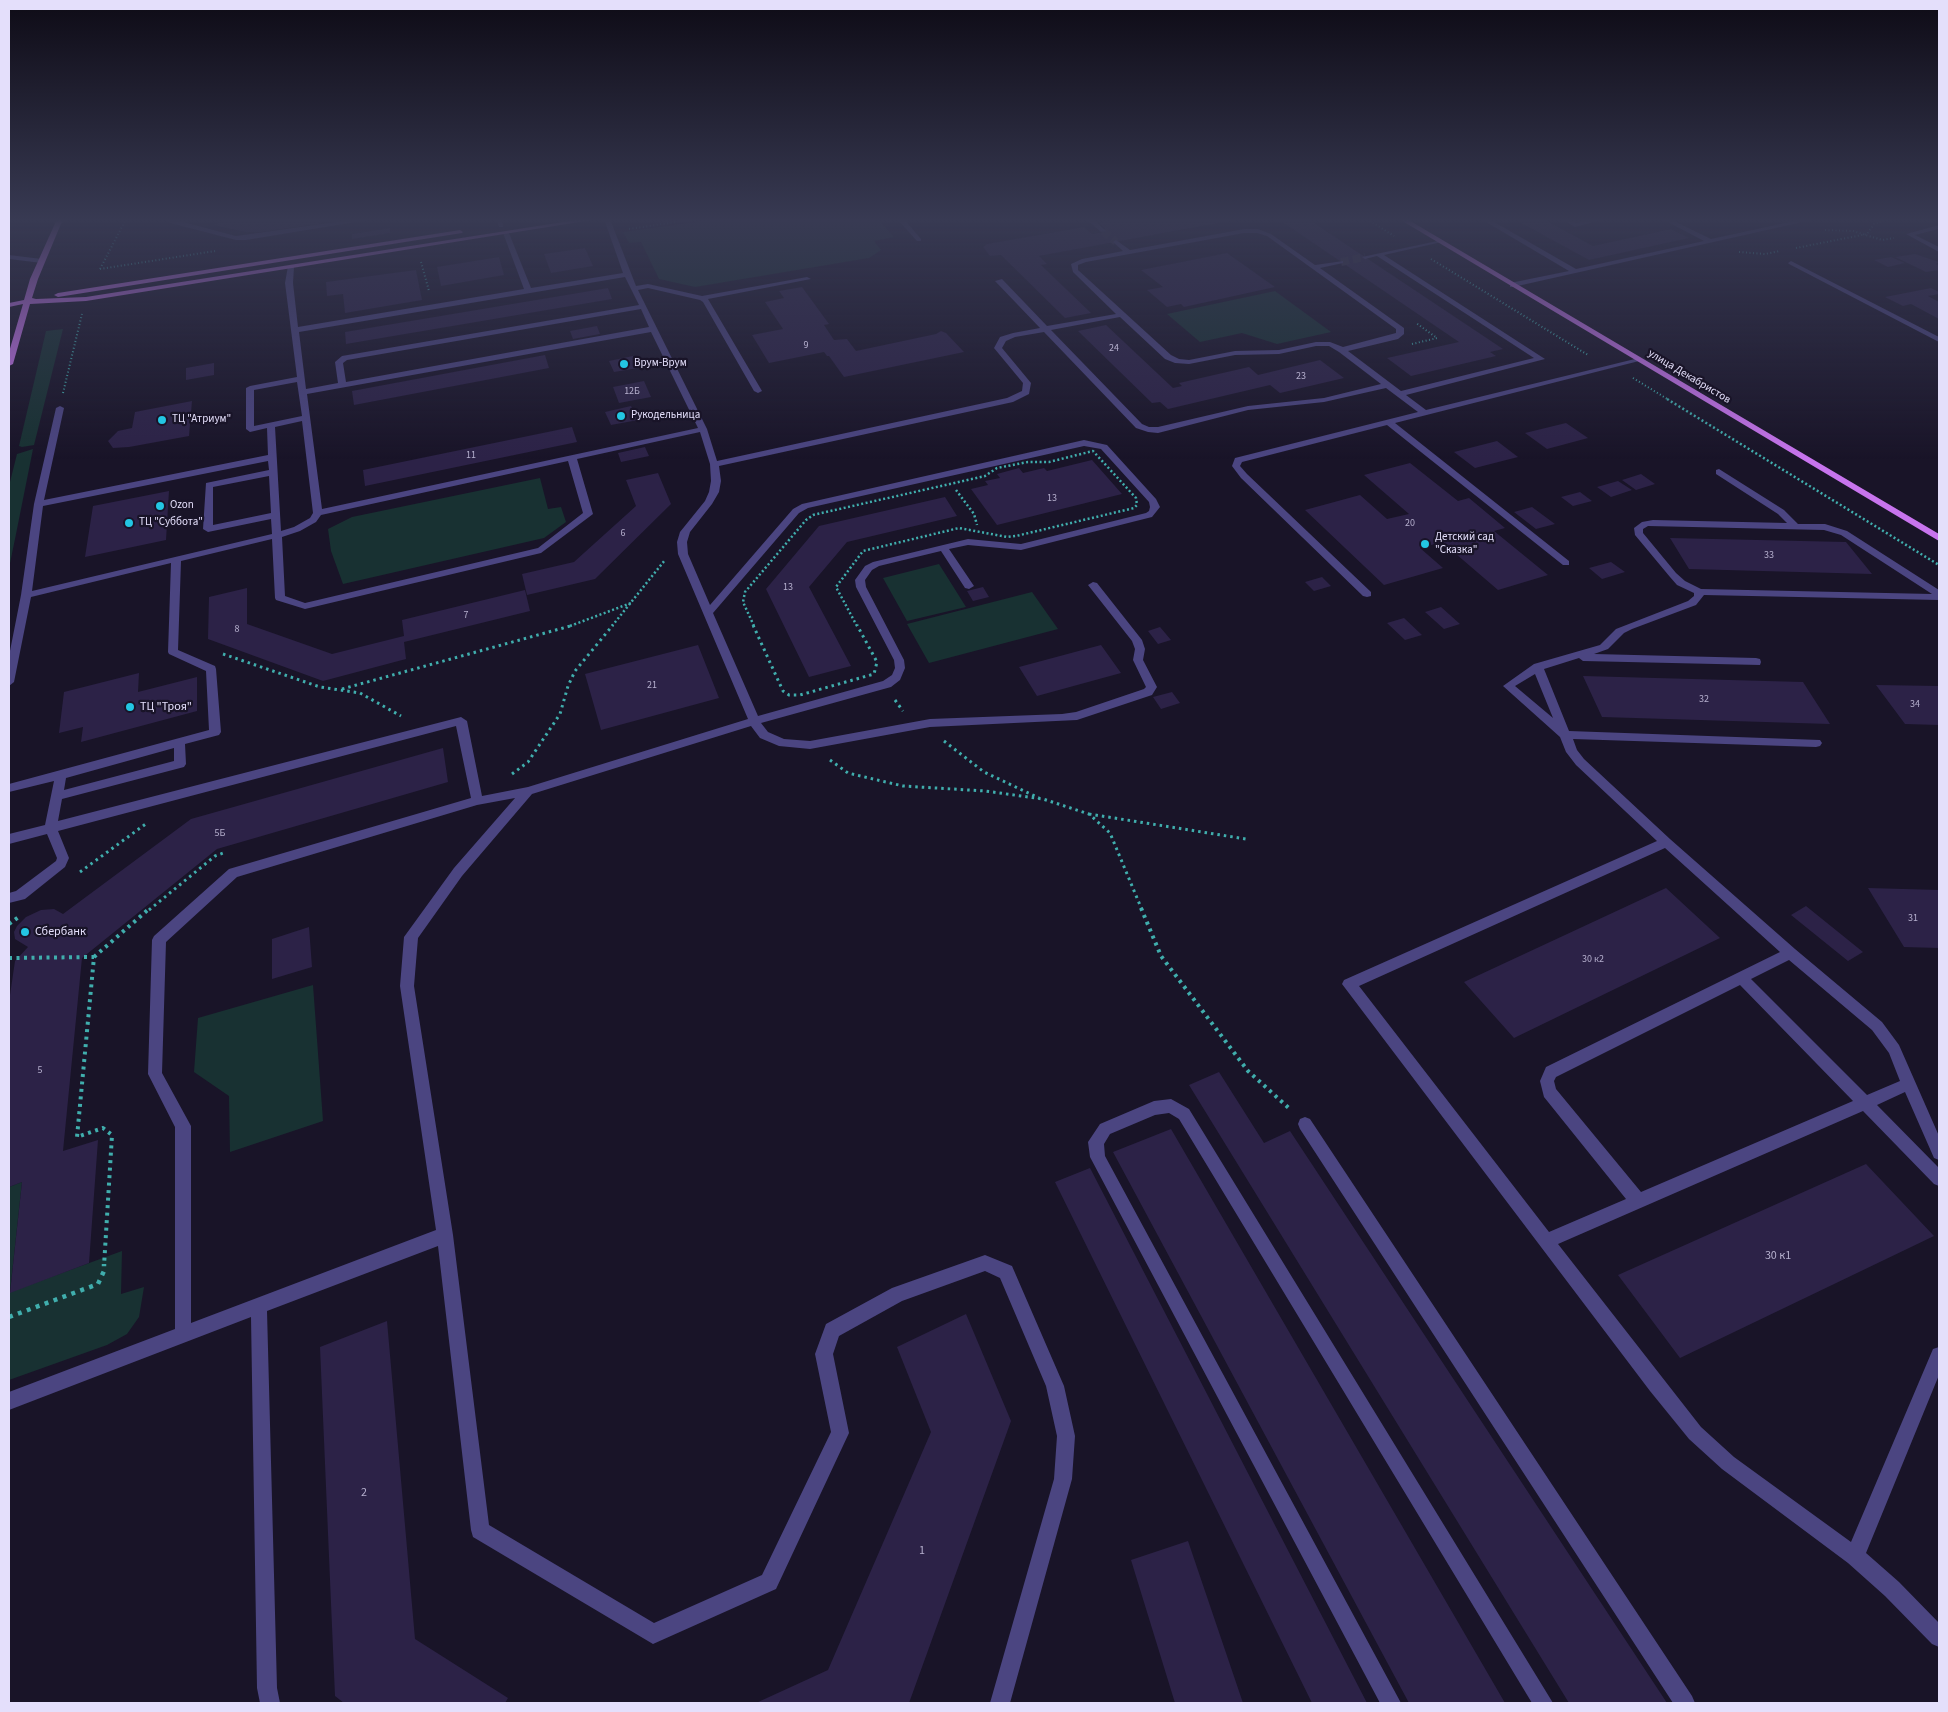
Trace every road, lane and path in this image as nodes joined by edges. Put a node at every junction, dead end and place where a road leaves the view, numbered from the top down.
1 (27, 299) edge
2 (40, 299) edge
3 (87, 299) edge
4 (291, 299) edge
5 (431, 299) edge
6 (475, 299) edge
7 (639, 299) edge
8 (704, 299) edge
9 (1016, 299) edge
10 (1104, 299) edge
11 (1359, 299) edge
12 (1447, 299) edge
13 (1496, 299) edge
14 (1536, 299) edge
15 (1862, 299) edge
16 (26, 302) junction
17 (9, 305) edge
18 (433, 306) junction
19 (642, 307) junction
20 (82, 314) dead end
21 (1121, 315) junction
22 (652, 329) junction
23 (295, 330) junction
24 (1046, 330) junction
25 (1939, 340) edge
26 (1342, 350) junction
27 (1639, 360) junction
28 (9, 364) edge
29 (1611, 367) junction
30 (302, 378) junction
31 (342, 385) junction
32 (1387, 385) junction
33 (758, 391) dead end
34 (303, 392) junction
35 (1399, 394) junction
36 (60, 408) joint
37 (1424, 414) junction
38 (306, 418) junction
39 (1389, 422) junction
40 (271, 425) junction
41 (703, 429) junction
42 (273, 457) junction
43 (572, 458) junction
44 (714, 464) junction
45 (274, 472) junction
46 (1720, 472) dead end
47 (952, 484) dead end
48 (39, 504) junction
49 (318, 513) junction
50 (276, 515) junction
51 (1795, 526) junction
52 (978, 530) dead end
53 (278, 535) junction
54 (1939, 538) edge
55 (943, 548) junction
56 (670, 553) dead end
57 (176, 559) junction
58 (1566, 564) dead end
59 (1939, 565) edge
60 (1093, 585) dead end
61 (969, 586) dead end
62 (1699, 592) junction
63 (1366, 594) dead end
64 (26, 595) junction
65 (1939, 595) edge
66 (631, 603) junction
67 (708, 613) junction
68 (220, 653) dead end
69 (1571, 657) junction
70 (1756, 662) dead end
71 (1538, 667) junction
72 (9, 682) edge
73 (887, 684) junction
74 (339, 690) junction
75 (410, 717) dead end
76 (754, 721) junction
77 (921, 725) junction
78 (1565, 735) junction
79 (179, 742) junction
80 (1816, 743) dead end
81 (810, 745) junction
82 (60, 775) junction
83 (9, 788) edge
84 (528, 791) junction
85 (57, 796) junction
86 (1043, 800) junction
87 (477, 801) junction
88 (1088, 814) junction
89 (154, 819) dead end
90 (52, 828) junction
91 (9, 839) edge
92 (1246, 839) dead end
93 (1666, 842) junction
94 (234, 850) dead end
95 (73, 877) dead end
96 (9, 898) edge
97 (25, 912) dead end
98 (9, 924) edge
99 (1790, 953) junction
100 (94, 957) junction
101 (9, 958) edge
102 (1741, 977) junction
103 (1909, 1084) junction
104 (1865, 1103) junction
105 (1305, 1124) joint
106 (1939, 1153) edge
107 (1939, 1179) edge
108 (1638, 1201) junction
109 (445, 1235) junction
110 (1546, 1241) junction
111 (259, 1306) junction
112 (9, 1317) edge
113 (183, 1335) junction
114 (1939, 1355) edge
115 (9, 1401) edge
116 (1855, 1556) junction
117 (1939, 1637) edge
118 (270, 1703) edge
119 (1000, 1703) edge
120 (1391, 1703) edge
121 (1543, 1703) edge
122 (1685, 1703) edge

1 - 16 main road
2 - 16 main road
3 - 16 main road
4 - 23 street
5 - 18 path
6 - 18 street
7 - 19 street
8 - 33 street
9 - 24 street
10 - 21 street
11 - 26 street
12 - 35 street
13 - 29 path
14 - 27 main road, улица Декабристов
15 - 25 street
16 - 17 main road
16 - 28 main road
18 - 23 street
19 - 22 street
19 - 31 street
20 - 36 path
21 - 24 street
21 - 26 street
22 - 31 street
22 - 41 street
23 - 30 street
24 - 32 street
24 - 44 street
26 - 32 street
27 - 29 street
27 - 54 main road, улица Декабристов
29 - 37 street
29 - 59 path
30 - 34 street
30 - 40 street
31 - 34 street
32 - 35 street
34 - 38 street
35 - 37 street
36 - 48 street
37 - 39 street
38 - 40 street
38 - 49 street
39 - 58 street
39 - 63 street
40 - 42 street
41 - 43 street
41 - 44 street
42 - 45 street
42 - 48 street
43 - 49 street
43 - 53 street
44 - 67 street
45 - 50 street
45 - 50 street
46 - 51 street
47 - 52 path
48 - 64 street
49 - 53 street
50 - 53 street
51 - 62 street
51 - 65 street
53 - 57 street
55 - 61 street
55 - 67 street
55 - 73 street
56 - 66 path
57 - 64 street
57 - 79 street
60 - 77 street
62 - 65 street
62 - 69 street
64 - 72 street
66 - 74 path
66 - 87 path
67 - 76 street
68 - 74 path
69 - 70 street
69 - 71 street
71 - 78 street
71 - 78 street
73 - 76 street
73 - 77 path
74 - 75 path
76 - 81 street
76 - 84 street
77 - 81 street
77 - 86 path
78 - 80 street
78 - 93 street
79 - 82 street
79 - 85 street
81 - 86 path
82 - 83 street
82 - 85 street
84 - 87 street
84 - 109 street
85 - 90 street
86 - 88 path
87 - 90 street
87 - 113 street
88 - 92 path
88 - 105 path
89 - 95 path
90 - 91 street
90 - 96 street
93 - 99 street
93 - 110 street
94 - 100 path
97 - 98 path
99 - 102 street
99 - 103 street
100 - 101 path
100 - 112 path
102 - 104 street
102 - 108 street
103 - 104 street
103 - 106 street
104 - 107 street
104 - 108 street
105 - 122 street
108 - 110 street
109 - 111 street
109 - 119 street
110 - 116 street
111 - 113 street
111 - 118 street
113 - 115 street
114 - 116 street
116 - 117 street
120 - 121 street

